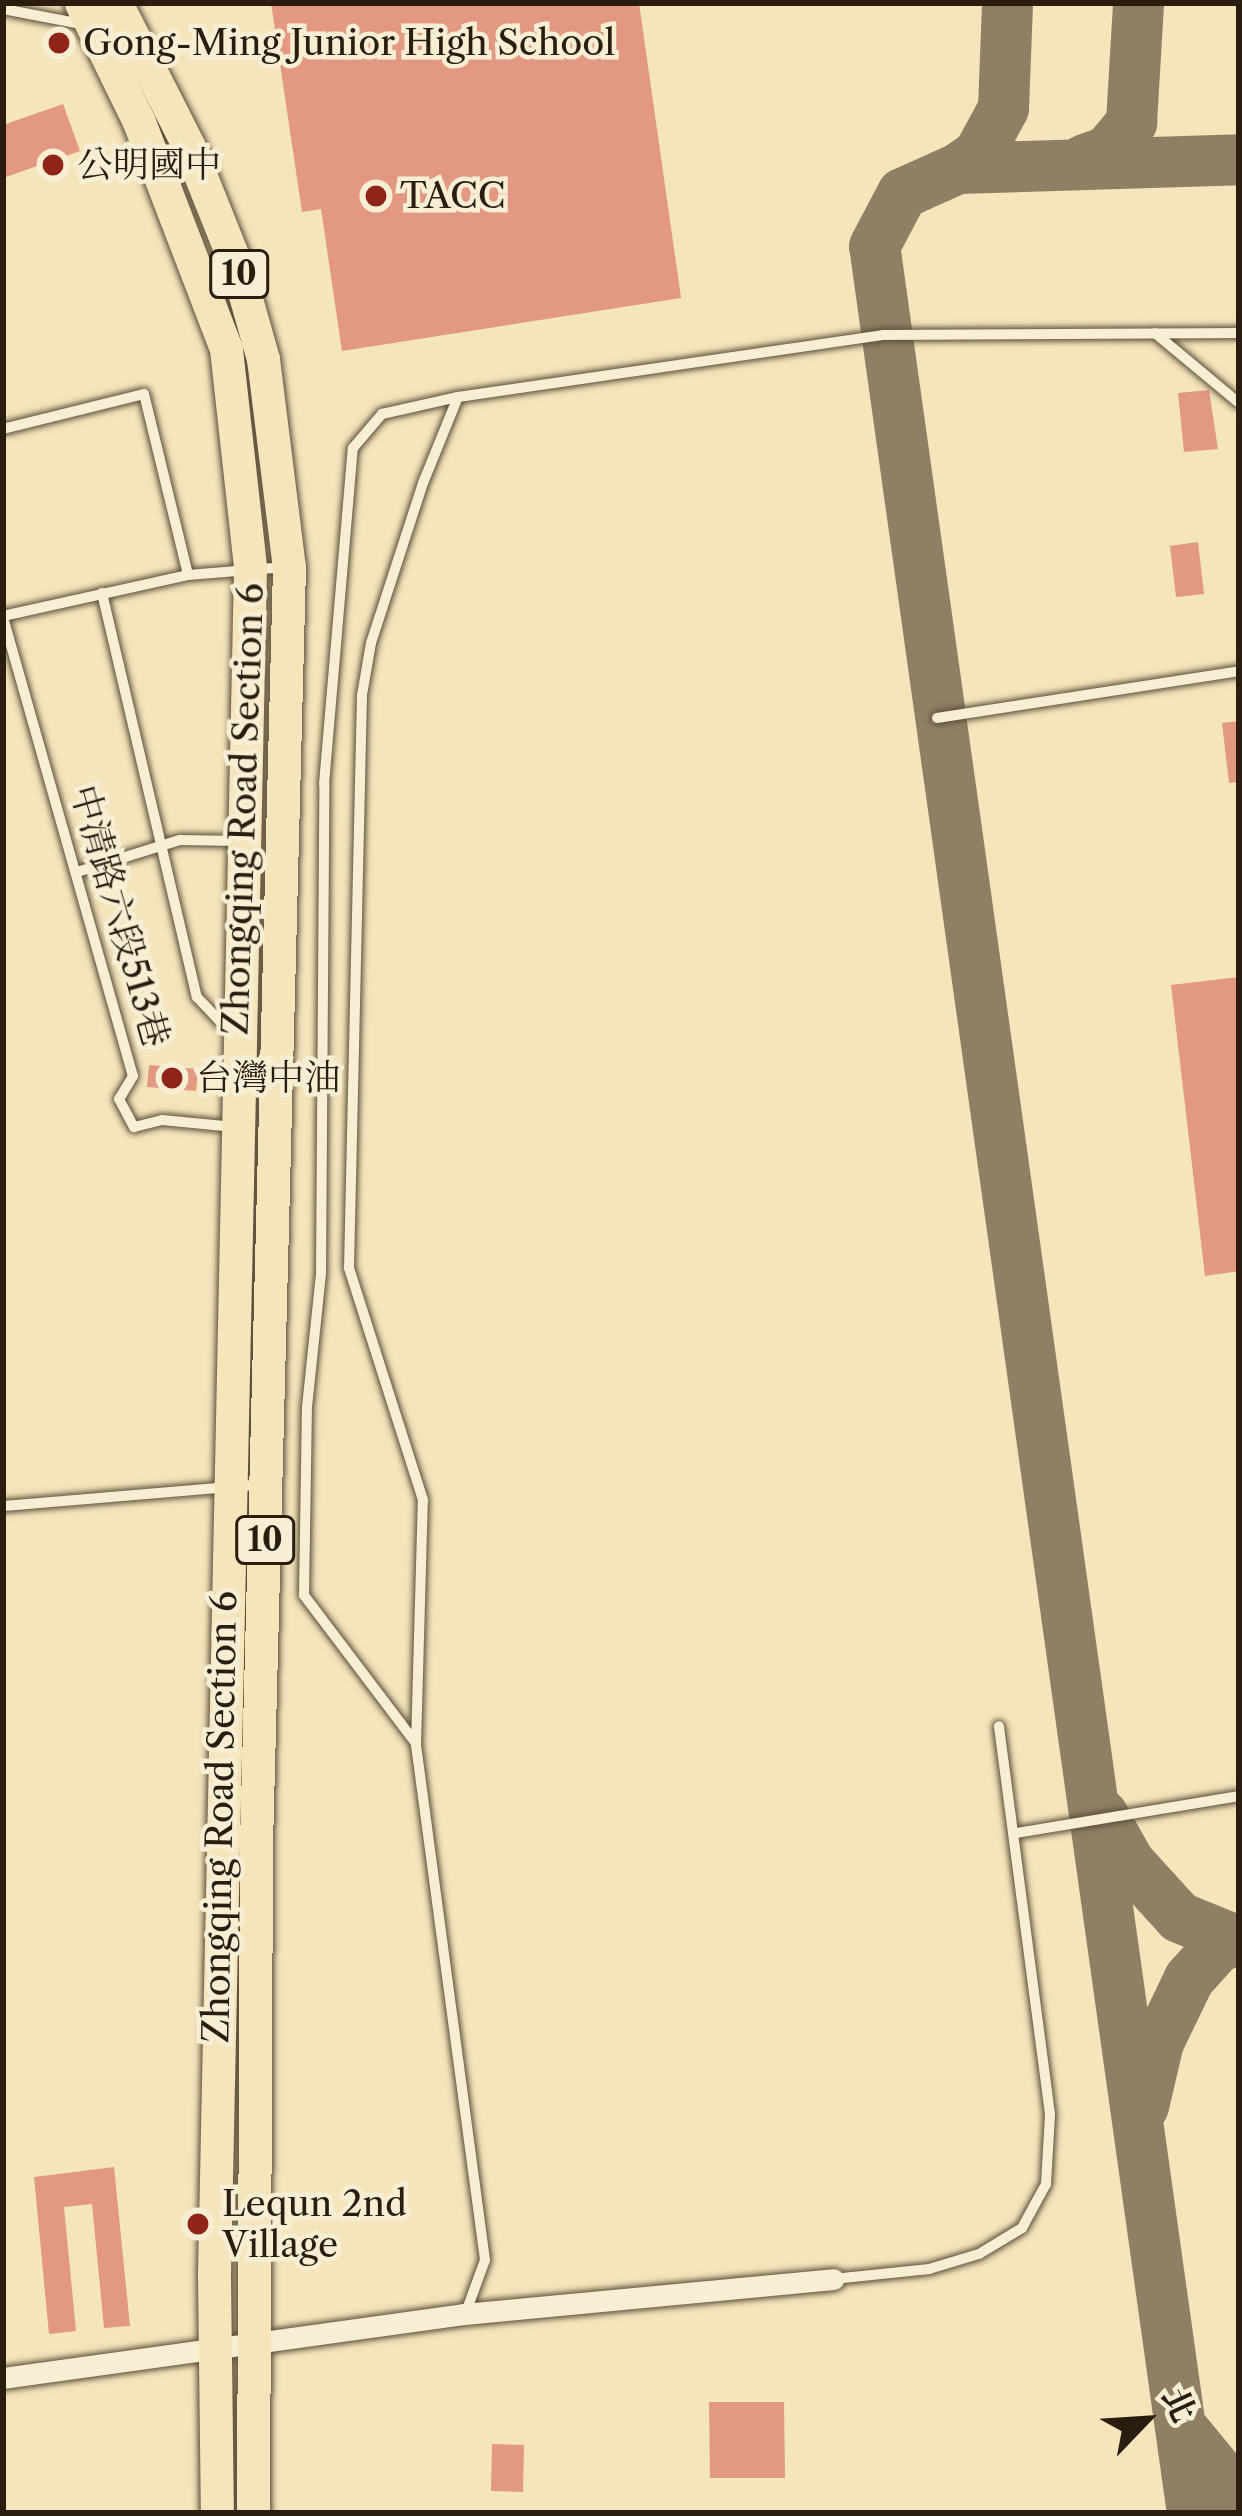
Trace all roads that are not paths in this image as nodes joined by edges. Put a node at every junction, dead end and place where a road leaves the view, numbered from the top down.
1 (3, 8) edge
2 (96, 11) edge
3 (1155, 333) junction
4 (1239, 333) edge
5 (458, 397) junction
6 (1239, 404) edge
7 (3, 428) edge
8 (289, 567) junction
9 (250, 568) junction
10 (188, 575) junction
11 (102, 593) junction
12 (3, 616) edge
13 (1239, 671) edge
14 (937, 718) dead end
15 (245, 841) junction
16 (165, 844) junction
17 (77, 872) junction
18 (239, 1042) junction
19 (235, 1127) junction
20 (229, 1483) junction
21 (267, 1485) junction
22 (3, 1505) edge
23 (999, 1726) dead end
24 (416, 1745) junction
25 (1239, 1796) edge
26 (1016, 1833) junction
27 (833, 2279) joint
28 (464, 2314) junction
29 (253, 2344) junction
30 (214, 2349) junction
31 (3, 2378) edge
32 (217, 2513) edge
33 (253, 2513) edge

1 - 2 lane
2 - 8 main road, Zhongqing Road Section 6 / 10
2 - 9 main road, Zhongqing Road Section 6 / 10
3 - 4 lane
3 - 5 lane
3 - 6 lane
5 - 24 lane
5 - 24 lane
7 - 10 lane
8 - 9 lane
8 - 21 main road, Zhongqing Road Section 6 / 10
9 - 10 lane
9 - 15 main road, Zhongqing Road Section 6 / 10
10 - 11 lane
11 - 12 lane
11 - 16 lane, 中清路六段513巷
12 - 17 lane, 中清路六段513巷
13 - 14 lane
15 - 16 lane
15 - 18 main road, Zhongqing Road Section 6 / 10
16 - 17 lane
16 - 18 lane, 中清路六段513巷
17 - 19 lane, 中清路六段513巷
18 - 19 main road, Zhongqing Road Section 6 / 10
19 - 20 main road, Zhongqing Road Section 6 / 10
20 - 21 lane
20 - 22 lane
20 - 30 main road, Zhongqing Road Section 6 / 10
21 - 29 main road, Zhongqing Road Section 6 / 10
23 - 26 lane
24 - 28 lane
25 - 26 lane
26 - 27 lane
27 - 28 street
28 - 29 street
29 - 30 street
29 - 33 main road, Zhongqing Road Section 6 / 10
30 - 31 street
30 - 32 main road, Zhongqing Road Section 6 / 10

